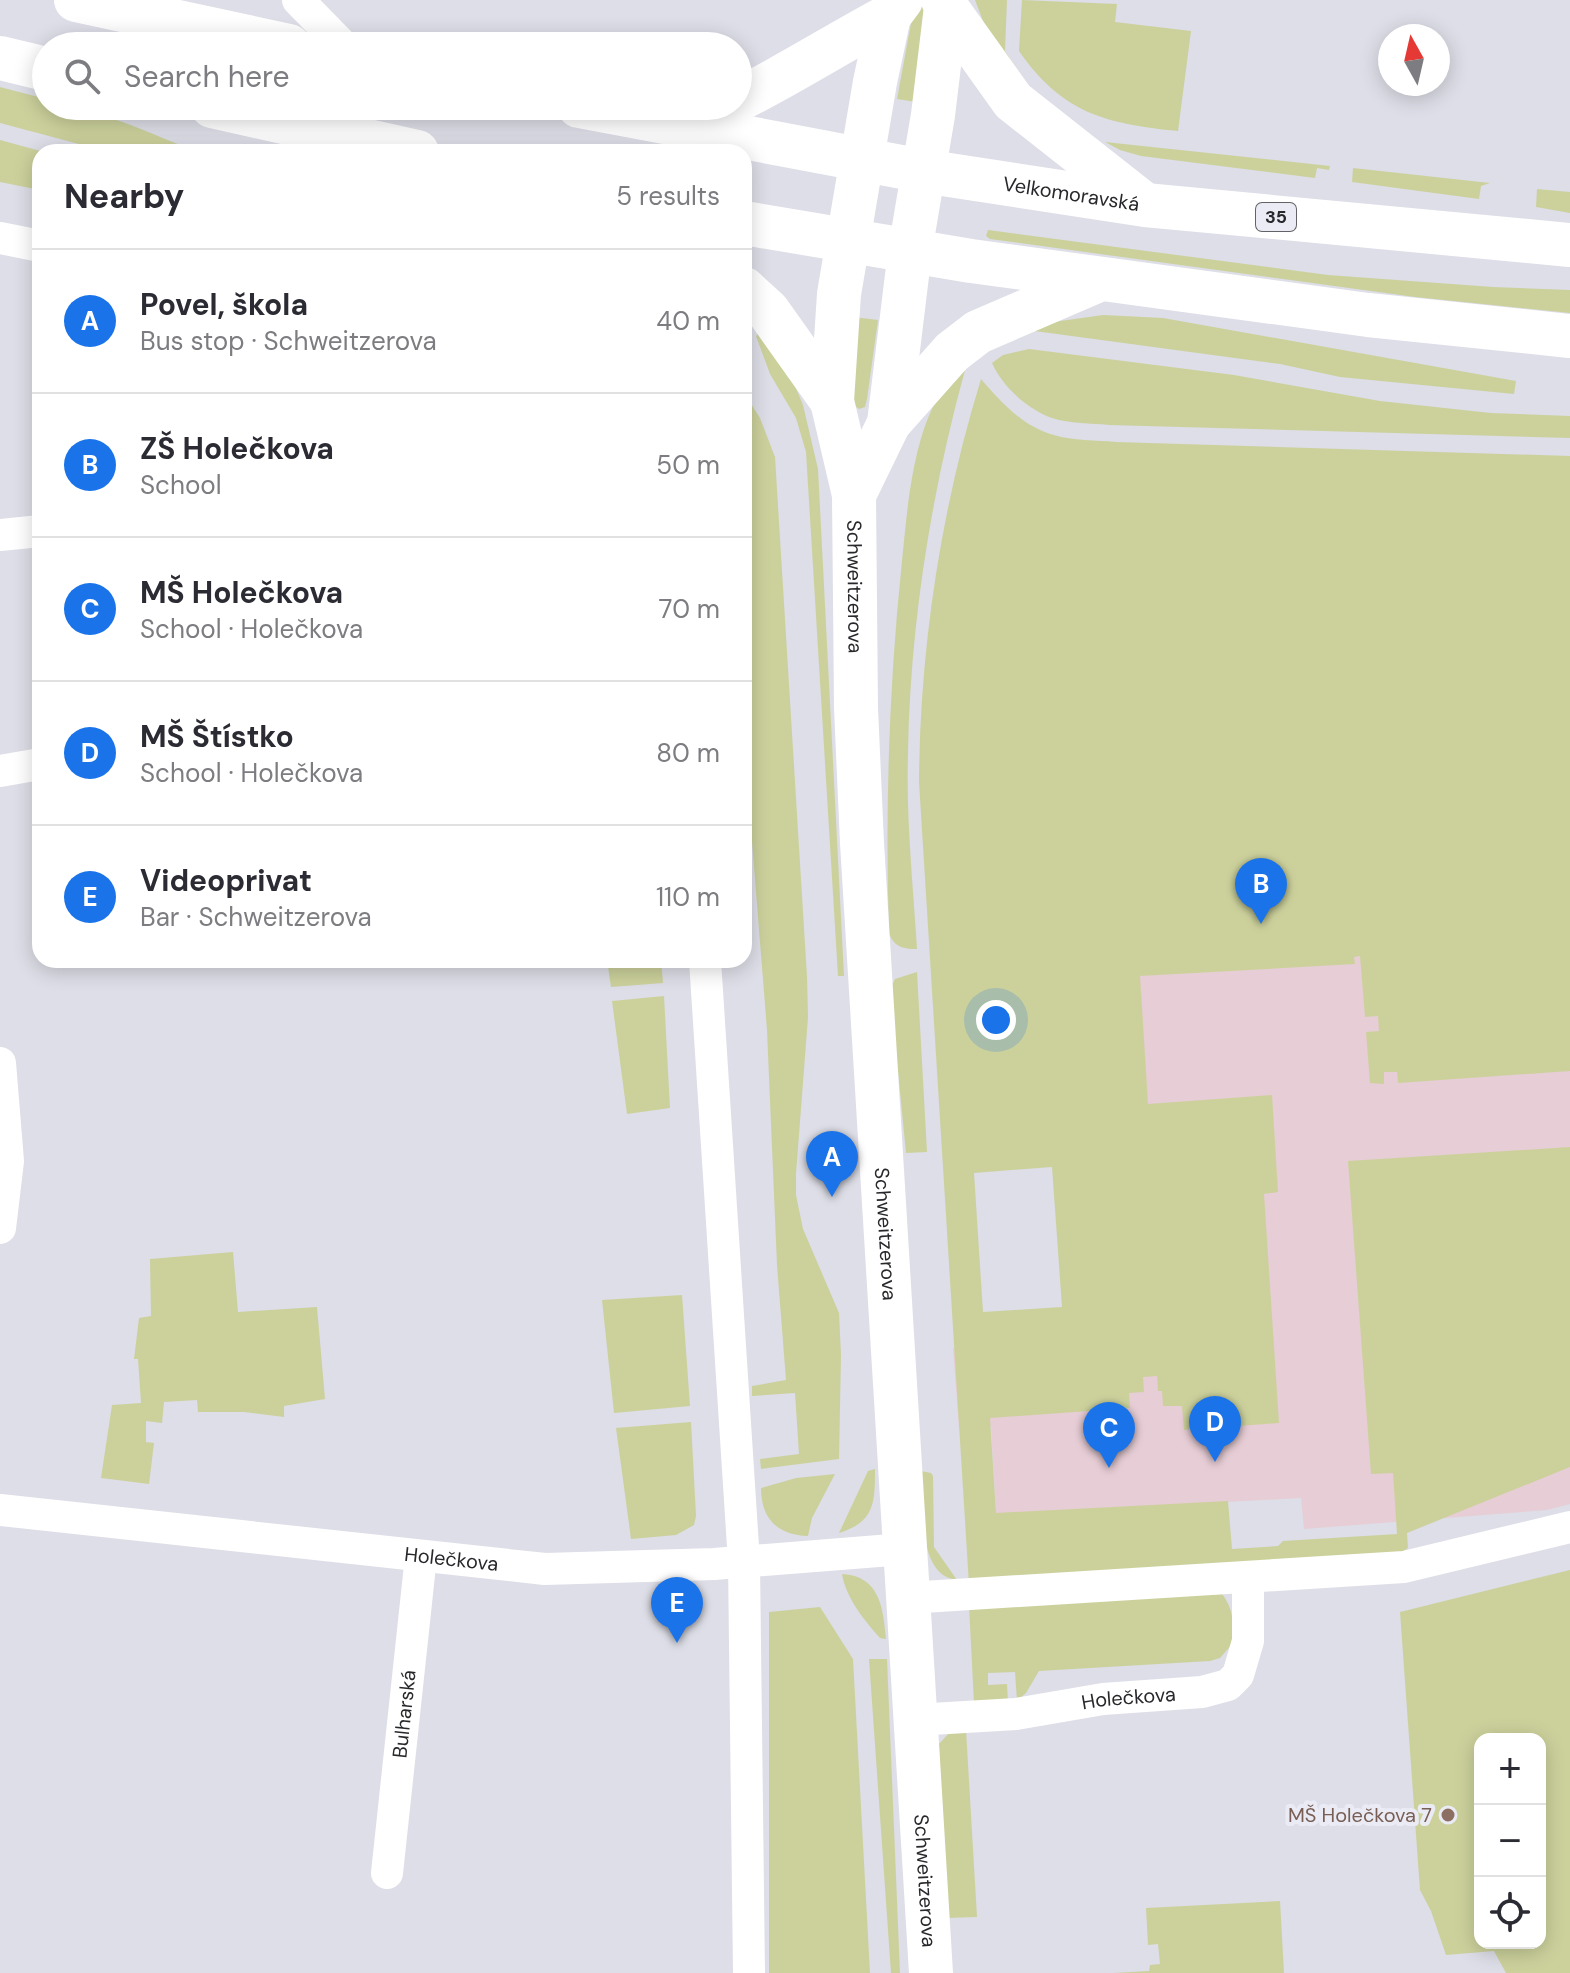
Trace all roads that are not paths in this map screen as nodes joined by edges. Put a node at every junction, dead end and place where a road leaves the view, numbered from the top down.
1 (76, 0) edge
2 (298, 0) edge
3 (944, 4) edge
4 (895, 8) edge
5 (224, 32) edge
6 (329, 32) edge
7 (0, 58) edge
8 (32, 66) edge
9 (752, 93) edge
10 (274, 120) edge
11 (649, 120) edge
12 (698, 120) edge
13 (684, 127) junction
14 (381, 144) edge
15 (862, 160) junction
16 (923, 171) junction
17 (1145, 205) junction
18 (752, 224) edge
19 (0, 238) edge
20 (848, 241) junction
21 (32, 244) edge
22 (1570, 245) edge
23 (910, 251) junction
24 (1104, 278) junction
25 (752, 296) edge
26 (1570, 336) edge
27 (832, 401) junction
28 (889, 423) junction
29 (854, 495) junction
30 (32, 532) edge
31 (0, 535) edge
32 (32, 765) edge
33 (0, 771) edge
34 (706, 968) edge
35 (0, 1063) edge
36 (0, 1228) edge
37 (0, 1510) edge
38 (1570, 1527) edge
39 (904, 1549) junction
40 (421, 1556) junction
41 (744, 1562) junction
42 (1248, 1577) junction
43 (907, 1598) junction
44 (914, 1720) junction
45 (387, 1873) dead end
46 (749, 1973) edge
47 (931, 1973) edge

1 - 5 main road
2 - 6 street
3 - 16 main road, Schweitzerova
3 - 17 main road
4 - 9 main road
4 - 15 main road, Schweitzerova
7 - 8 main road
10 - 14 main road
11 - 13 main road, Velkomoravská / 35
12 - 13 main road
13 - 15 main road, Velkomoravská / 35
15 - 16 main road, Velkomoravská / 35
15 - 20 main road, Schweitzerova
16 - 17 main road, Velkomoravská / 35
16 - 23 main road, Schweitzerova
17 - 22 main road, Velkomoravská / 35
18 - 20 main road
19 - 21 street
20 - 23 main road
20 - 27 main road, Schweitzerova
23 - 24 main road
23 - 28 main road, Schweitzerova
24 - 26 main road
24 - 28 main road
25 - 27 main road
27 - 29 main road, Schweitzerova
28 - 29 main road, Schweitzerova
29 - 39 main road, Schweitzerova
30 - 31 street
32 - 33 street
34 - 41 street
35 - 36 street
37 - 40 street, Holečkova
38 - 42 street
39 - 41 street, Holečkova
39 - 43 main road, Schweitzerova
40 - 41 street, Holečkova
40 - 45 street, Bulharská
41 - 46 street
42 - 43 street
42 - 44 street, Holečkova
43 - 44 main road, Schweitzerova
44 - 47 main road, Schweitzerova

